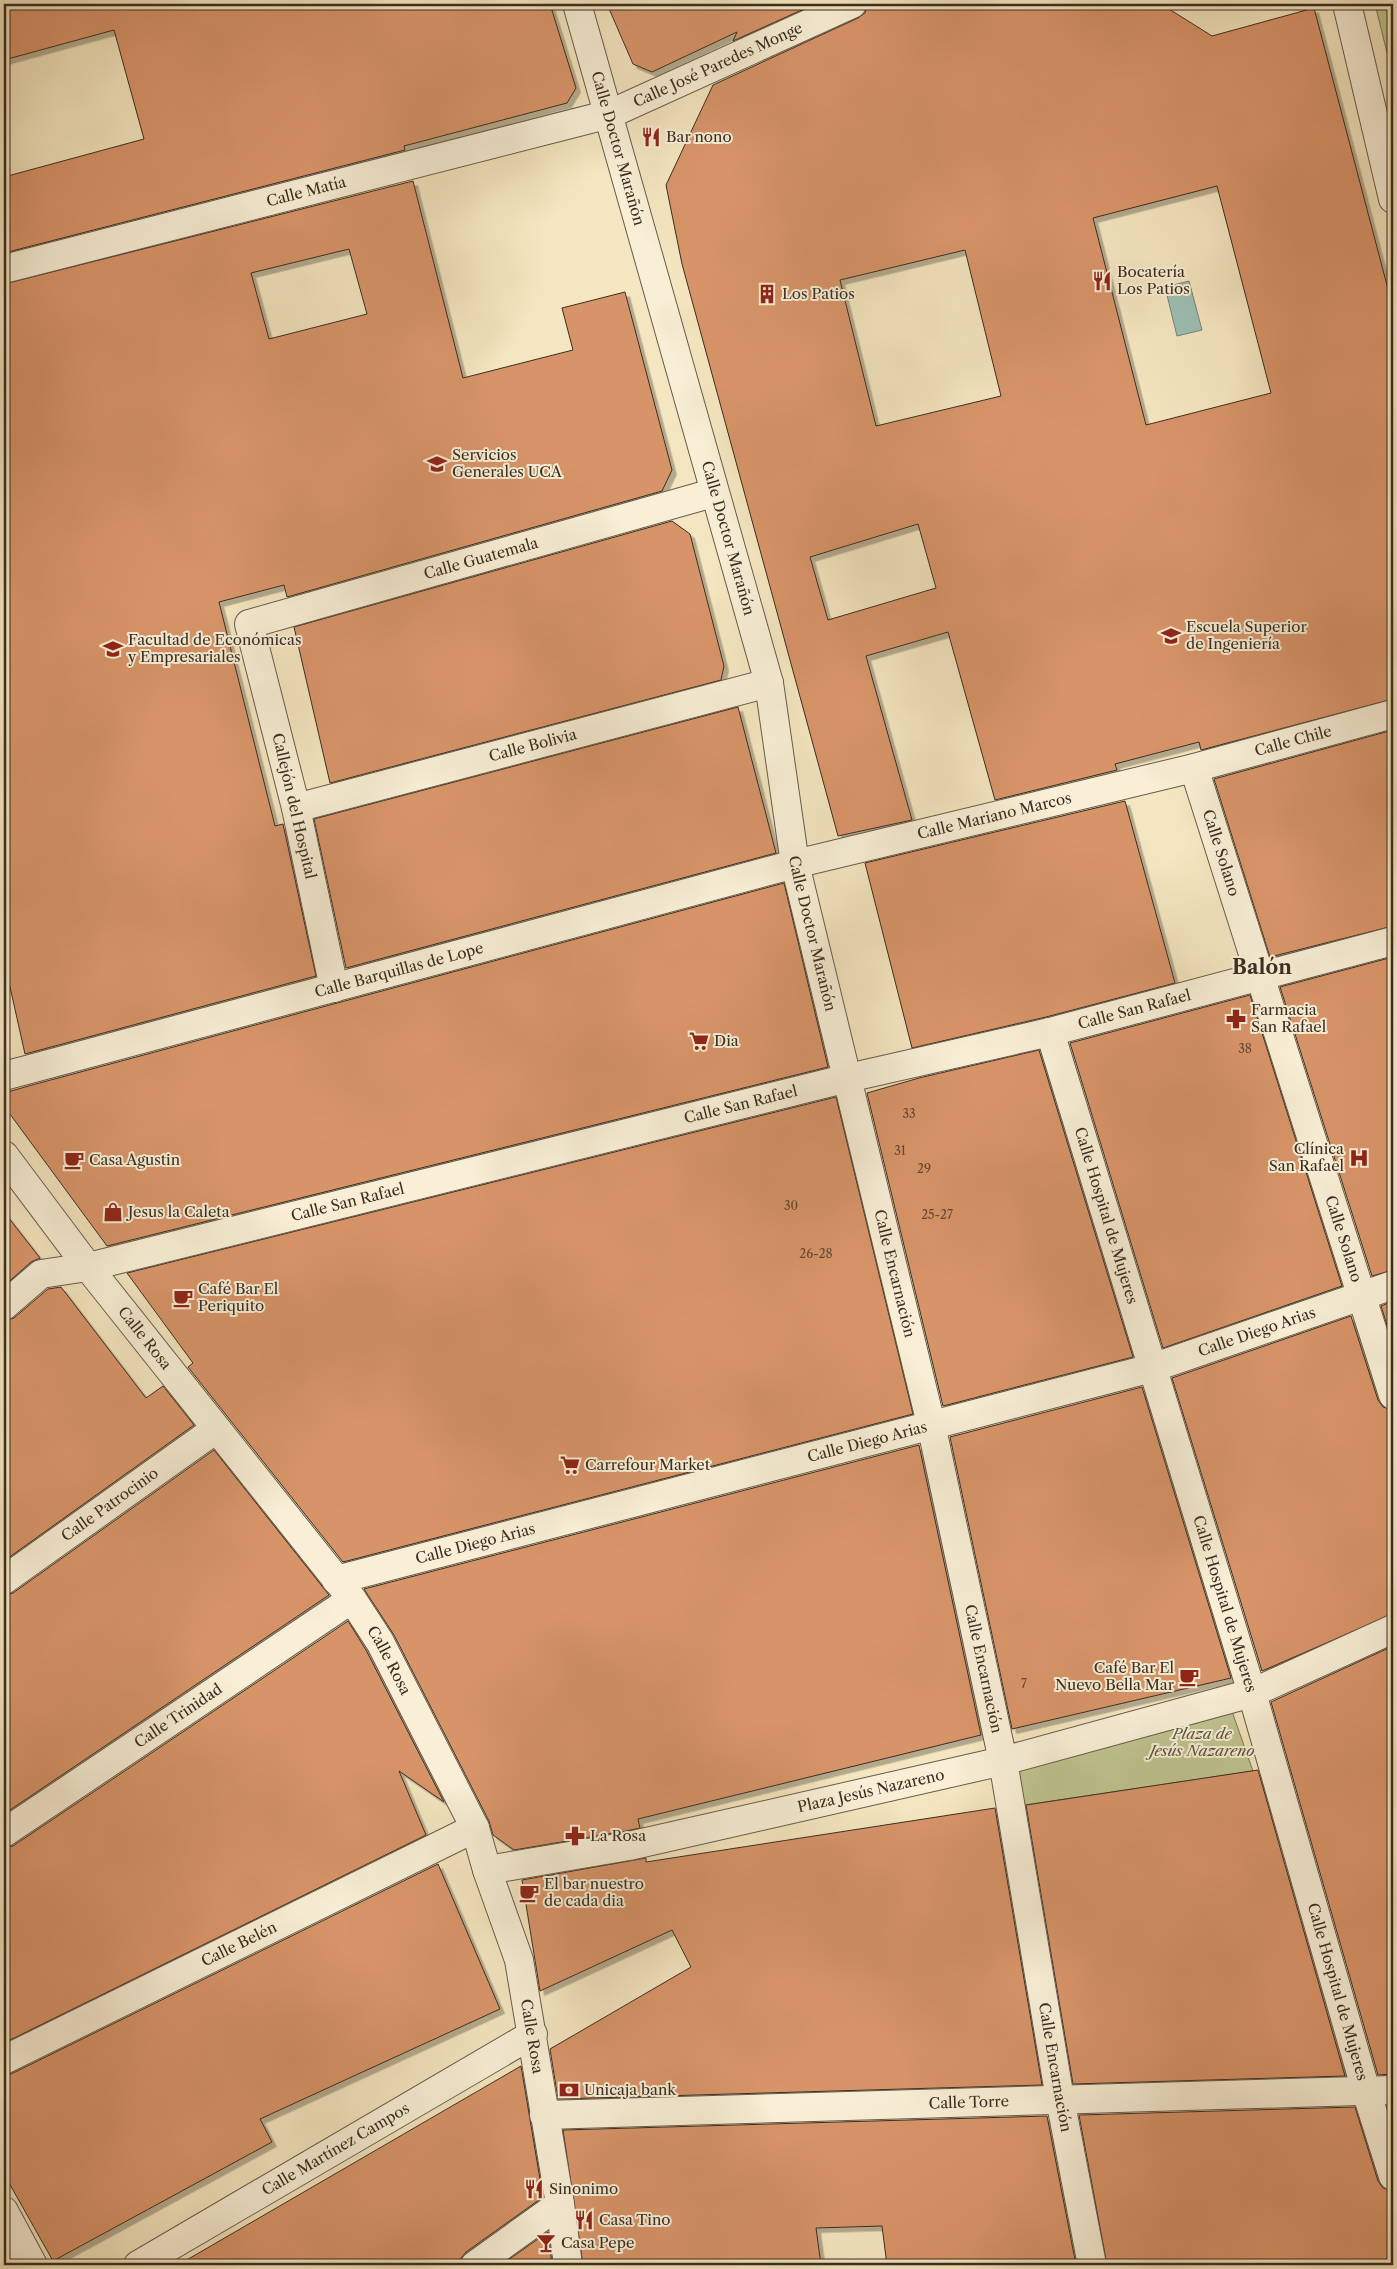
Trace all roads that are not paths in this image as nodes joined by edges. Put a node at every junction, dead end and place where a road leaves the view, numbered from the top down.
1 (577, 4) edge
2 (852, 4) edge
3 (1347, 4) edge
4 (610, 114) junction
5 (1393, 199) edge
6 (4, 269) edge
7 (714, 493) junction
8 (249, 624) joint
9 (769, 683) junction
10 (1393, 714) edge
11 (1194, 768) junction
12 (296, 808) junction
13 (795, 864) junction
14 (1393, 941) edge
15 (1259, 977) junction
16 (334, 988) junction
17 (1050, 1032) junction
18 (4, 1076) edge
19 (848, 1078) junction
20 (4, 1154) edge
21 (88, 1267) junction
22 (1393, 1285) edge
23 (1362, 1297) junction
24 (4, 1306) edge
25 (1152, 1368) junction
26 (1393, 1395) edge
27 (931, 1424) junction
28 (216, 1429) junction
29 (4, 1580) edge
30 (344, 1589) junction
31 (1393, 1628) edge
32 (1252, 1693) junction
33 (1003, 1761) junction
34 (475, 1828) junction
35 (4, 1833) edge
36 (487, 1870) junction
37 (533, 2034) junction
38 (4, 2060) edge
39 (1393, 2090) edge
40 (1366, 2091) junction
41 (1060, 2100) junction
42 (544, 2115) junction
43 (1393, 2176) edge
44 (560, 2204) junction
45 (4, 2211) edge
46 (4, 2254) edge
47 (10, 2265) edge
48 (33, 2265) edge
49 (138, 2265) edge
50 (475, 2265) edge
51 (568, 2265) edge
52 (1092, 2265) edge

1 - 4 street, Calle Doctor Marañón
2 - 4 street, Calle José Paredes Monge
3 - 5 street
4 - 6 street, Calle Matía
4 - 7 street, Calle Doctor Marañón
7 - 8 street, Calle Guatemala
7 - 9 street, Calle Doctor Marañón
8 - 12 street, Callejón del Hospital
9 - 12 street, Calle Bolivia
9 - 13 street, Calle Doctor Marañón
10 - 11 street, Calle Chile
11 - 13 street, Calle Mariano Marcos
11 - 15 street, Calle Solano
12 - 16 street, Callejón del Hospital
13 - 16 street, Calle Barquillas de Lope
13 - 19 street, Calle Doctor Marañón
14 - 15 street, Calle San Rafael
15 - 17 street, Calle San Rafael
15 - 23 street, Calle Solano
16 - 18 street, Calle Barquillas de Lope
17 - 19 street, Calle San Rafael
17 - 25 street, Calle Hospital de Mujeres
19 - 21 street, Calle San Rafael
19 - 27 street, Calle Encarnación
20 - 21 street, Calle Rosa
21 - 24 street, Calle San Rafael
21 - 28 street, Calle Rosa
22 - 23 street, Calle Diego Arias
23 - 25 street, Calle Diego Arias
23 - 26 street, Calle Solano
25 - 27 street, Calle Diego Arias
25 - 32 street, Calle Hospital de Mujeres
27 - 30 street, Calle Diego Arias
27 - 33 street, Calle Encarnación
28 - 29 street, Calle Patrocinio
28 - 30 street, Calle Rosa
30 - 34 street, Calle Rosa
30 - 35 street, Calle Trinidad
31 - 32 street, Plaza Jesús Nazareno
32 - 33 street, Plaza Jesús Nazareno
32 - 40 street, Calle Hospital de Mujeres
33 - 36 street, Plaza Jesús Nazareno
33 - 41 street, Calle Encarnación
34 - 36 street, Calle Rosa
34 - 38 street, Calle Belén
36 - 37 street, Calle Rosa
37 - 42 street, Calle Rosa
37 - 49 street, Calle Martínez Campos
39 - 40 street, Calle Torre
40 - 41 street, Calle Torre
40 - 43 street, Calle Hospital de Mujeres
41 - 42 street, Calle Torre
41 - 52 street, Calle Encarnación
42 - 44 street, Calle Rosa
44 - 50 street
44 - 51 street, Calle Rosa
45 - 48 street
46 - 47 street

